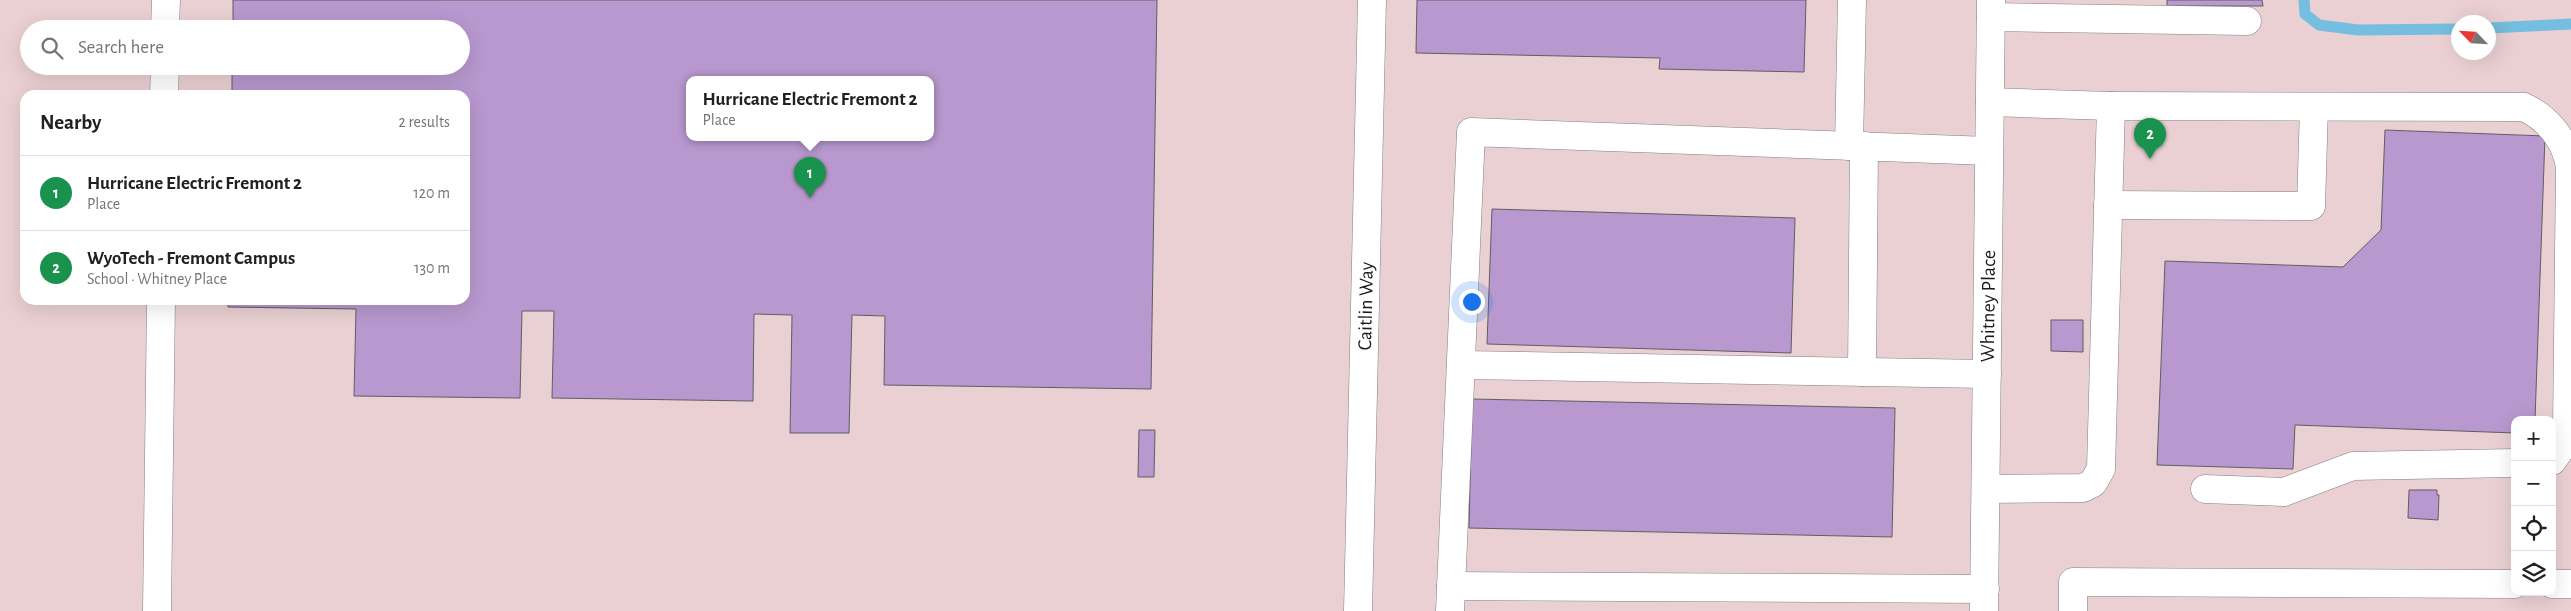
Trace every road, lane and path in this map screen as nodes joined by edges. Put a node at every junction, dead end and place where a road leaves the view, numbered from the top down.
1 (166, 0) edge
2 (1372, 0) edge
3 (1852, 0) edge
4 (1991, 9) edge
5 (165, 20) edge
6 (2247, 21) dead end
7 (165, 75) edge
8 (164, 90) edge
9 (1990, 102) junction
10 (2111, 106) junction
11 (2314, 107) junction
12 (1856, 146) junction
13 (1989, 151) junction
14 (2108, 205) junction
15 (161, 305) edge
16 (1461, 365) junction
17 (1862, 372) junction
18 (1987, 374) junction
19 (2556, 455) edge
20 (2511, 463) edge
21 (1986, 489) junction
22 (2205, 489) dead end
23 (2511, 584) edge
24 (2556, 584) edge
25 (2571, 584) edge
26 (1451, 598) edge
27 (1985, 600) edge
28 (157, 611) edge
29 (1358, 611) edge
30 (2073, 611) edge

1 - 5 street
2 - 29 street, Caitlin Way
3 - 12 street
4 - 6 street
4 - 9 street, Whitney Place
7 - 8 street
9 - 10 street
9 - 13 street, Whitney Place
10 - 11 street
10 - 14 street
11 - 14 street
11 - 19 street
12 - 13 street
12 - 16 street
12 - 17 street
13 - 18 street, Whitney Place
14 - 21 street
15 - 28 street
16 - 17 street
16 - 26 street
17 - 18 street
18 - 21 street, Whitney Place
20 - 22 street
21 - 27 street, Whitney Place
23 - 30 street
24 - 25 street
26 - 27 street

